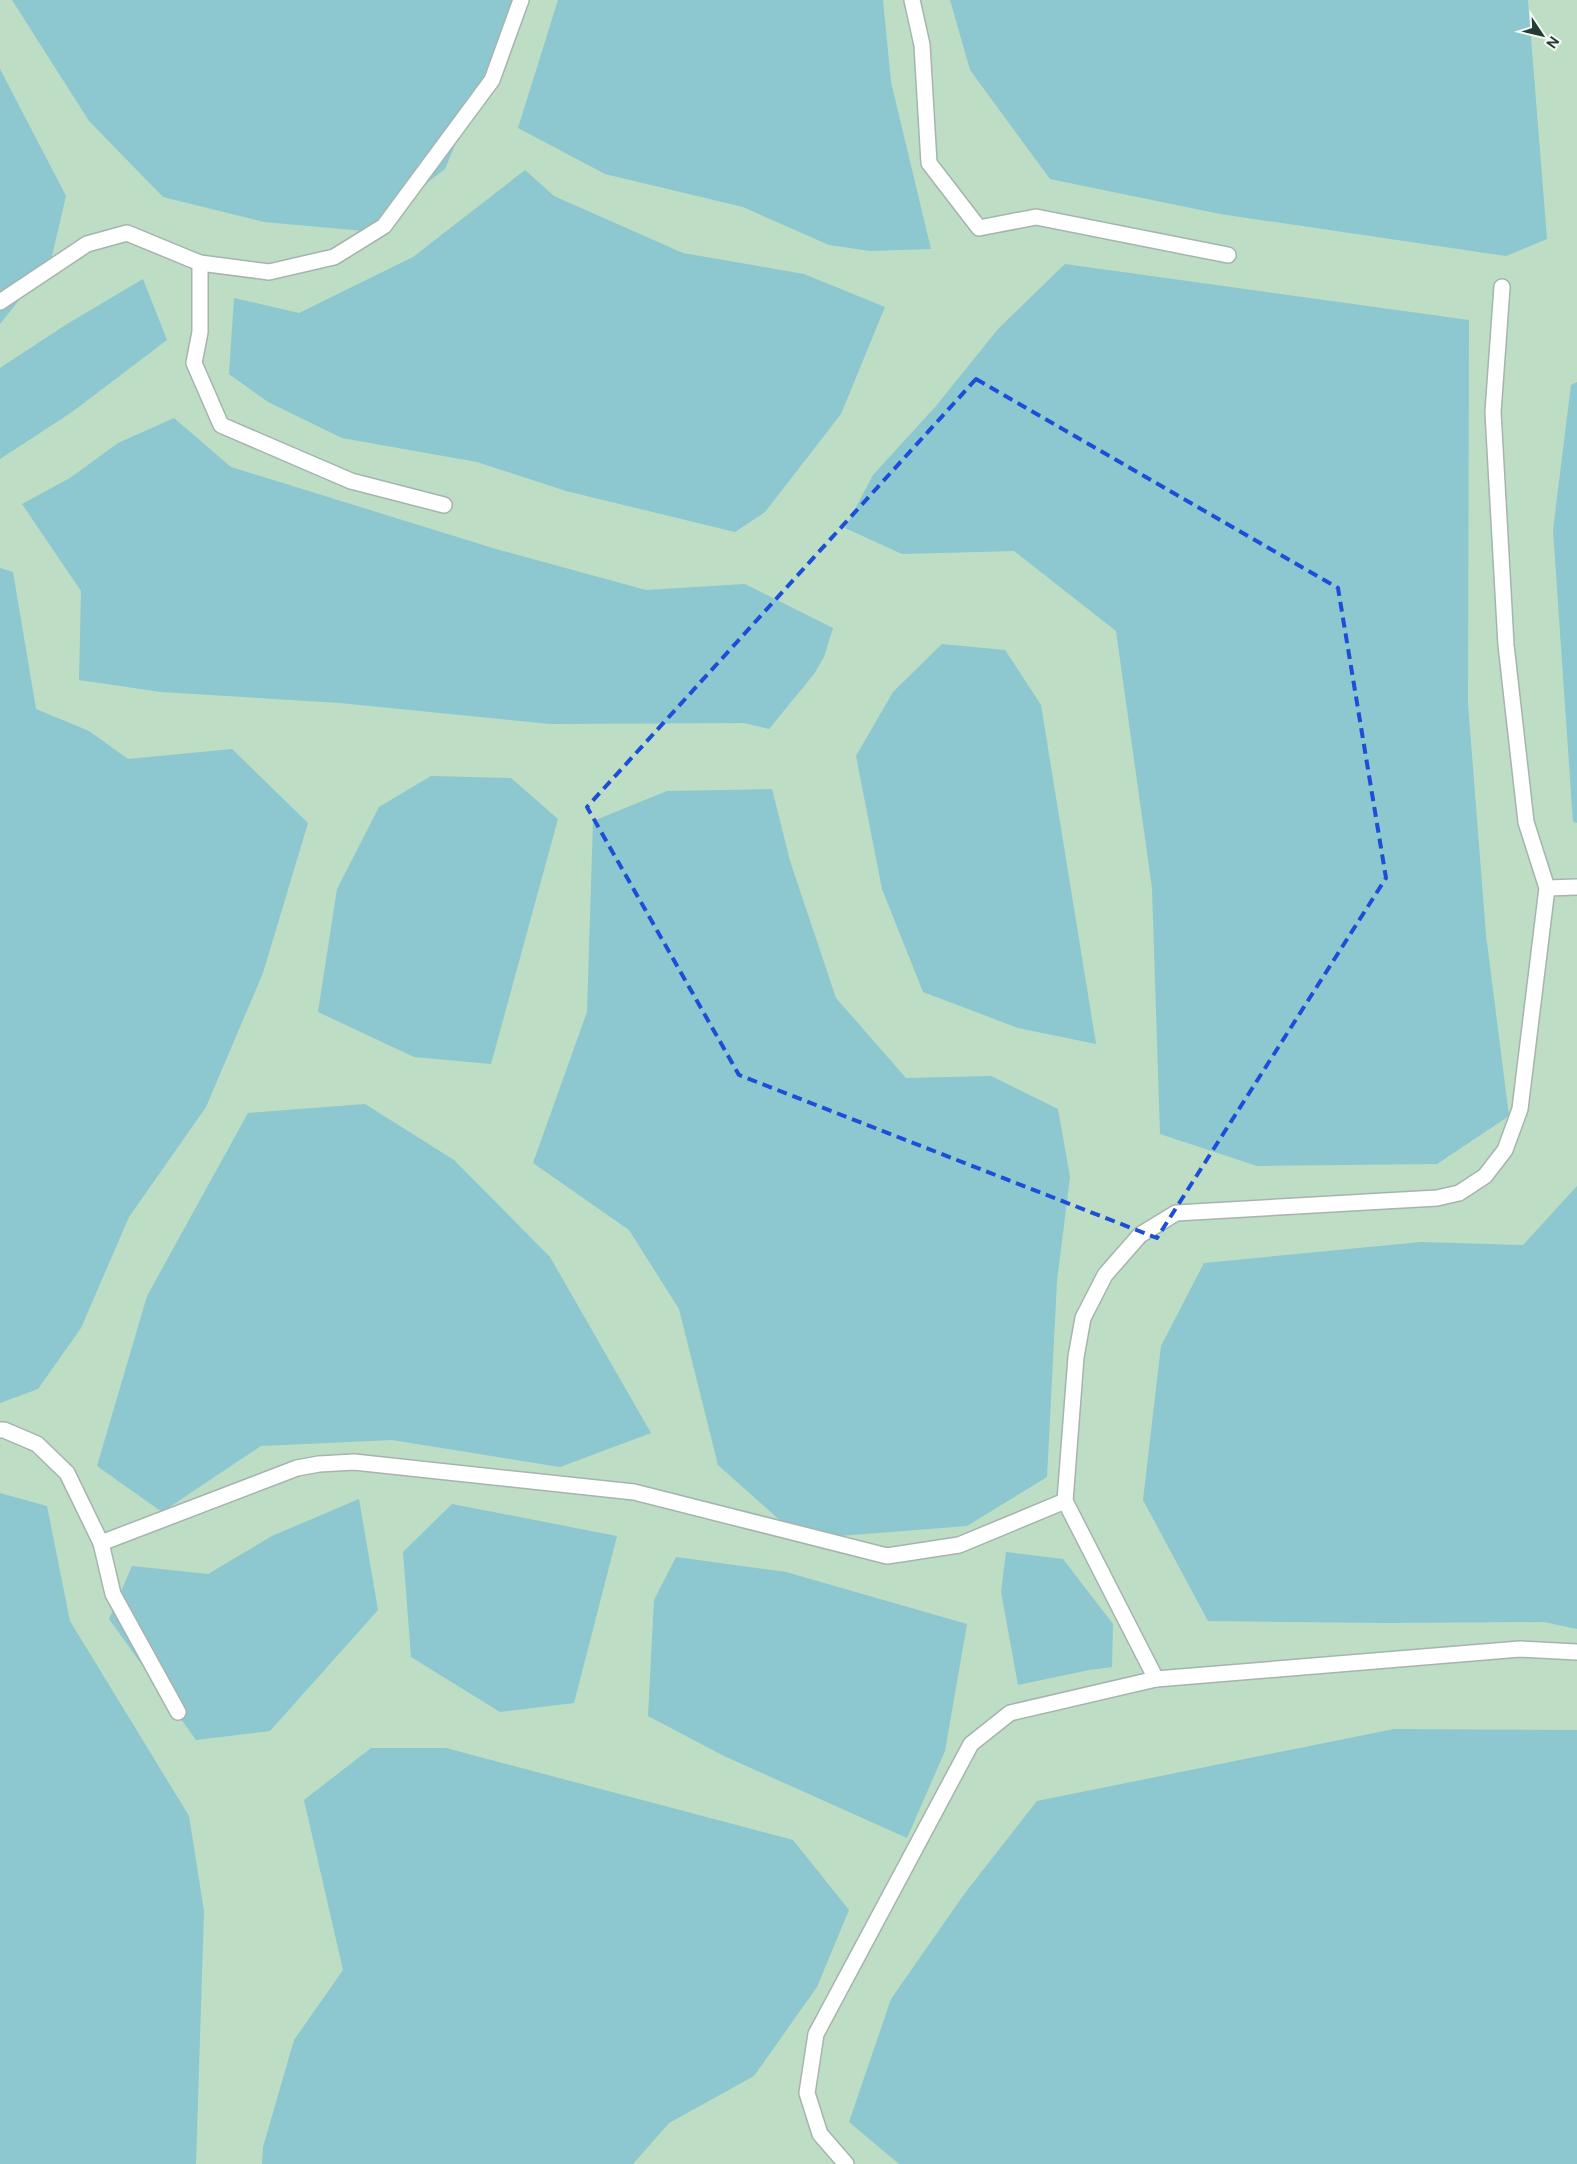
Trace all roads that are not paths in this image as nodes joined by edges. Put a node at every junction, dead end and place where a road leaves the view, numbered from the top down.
1 (521, 0) edge
2 (912, 0) edge
3 (1228, 255) dead end
4 (200, 263) junction
5 (1502, 286) dead end
6 (0, 302) edge
7 (444, 505) dead end
8 (1577, 887) edge
9 (1547, 888) junction
10 (0, 1430) edge
11 (1065, 1501) junction
12 (101, 1543) junction
13 (1577, 1652) edge
14 (1156, 1679) junction
15 (178, 1712) dead end
16 (846, 2164) edge

1 - 4 lane
2 - 3 lane
4 - 6 lane
4 - 7 lane
5 - 9 lane
8 - 9 lane
9 - 11 lane
10 - 12 lane
11 - 12 lane
11 - 14 lane
12 - 15 lane
13 - 14 lane
14 - 16 lane

